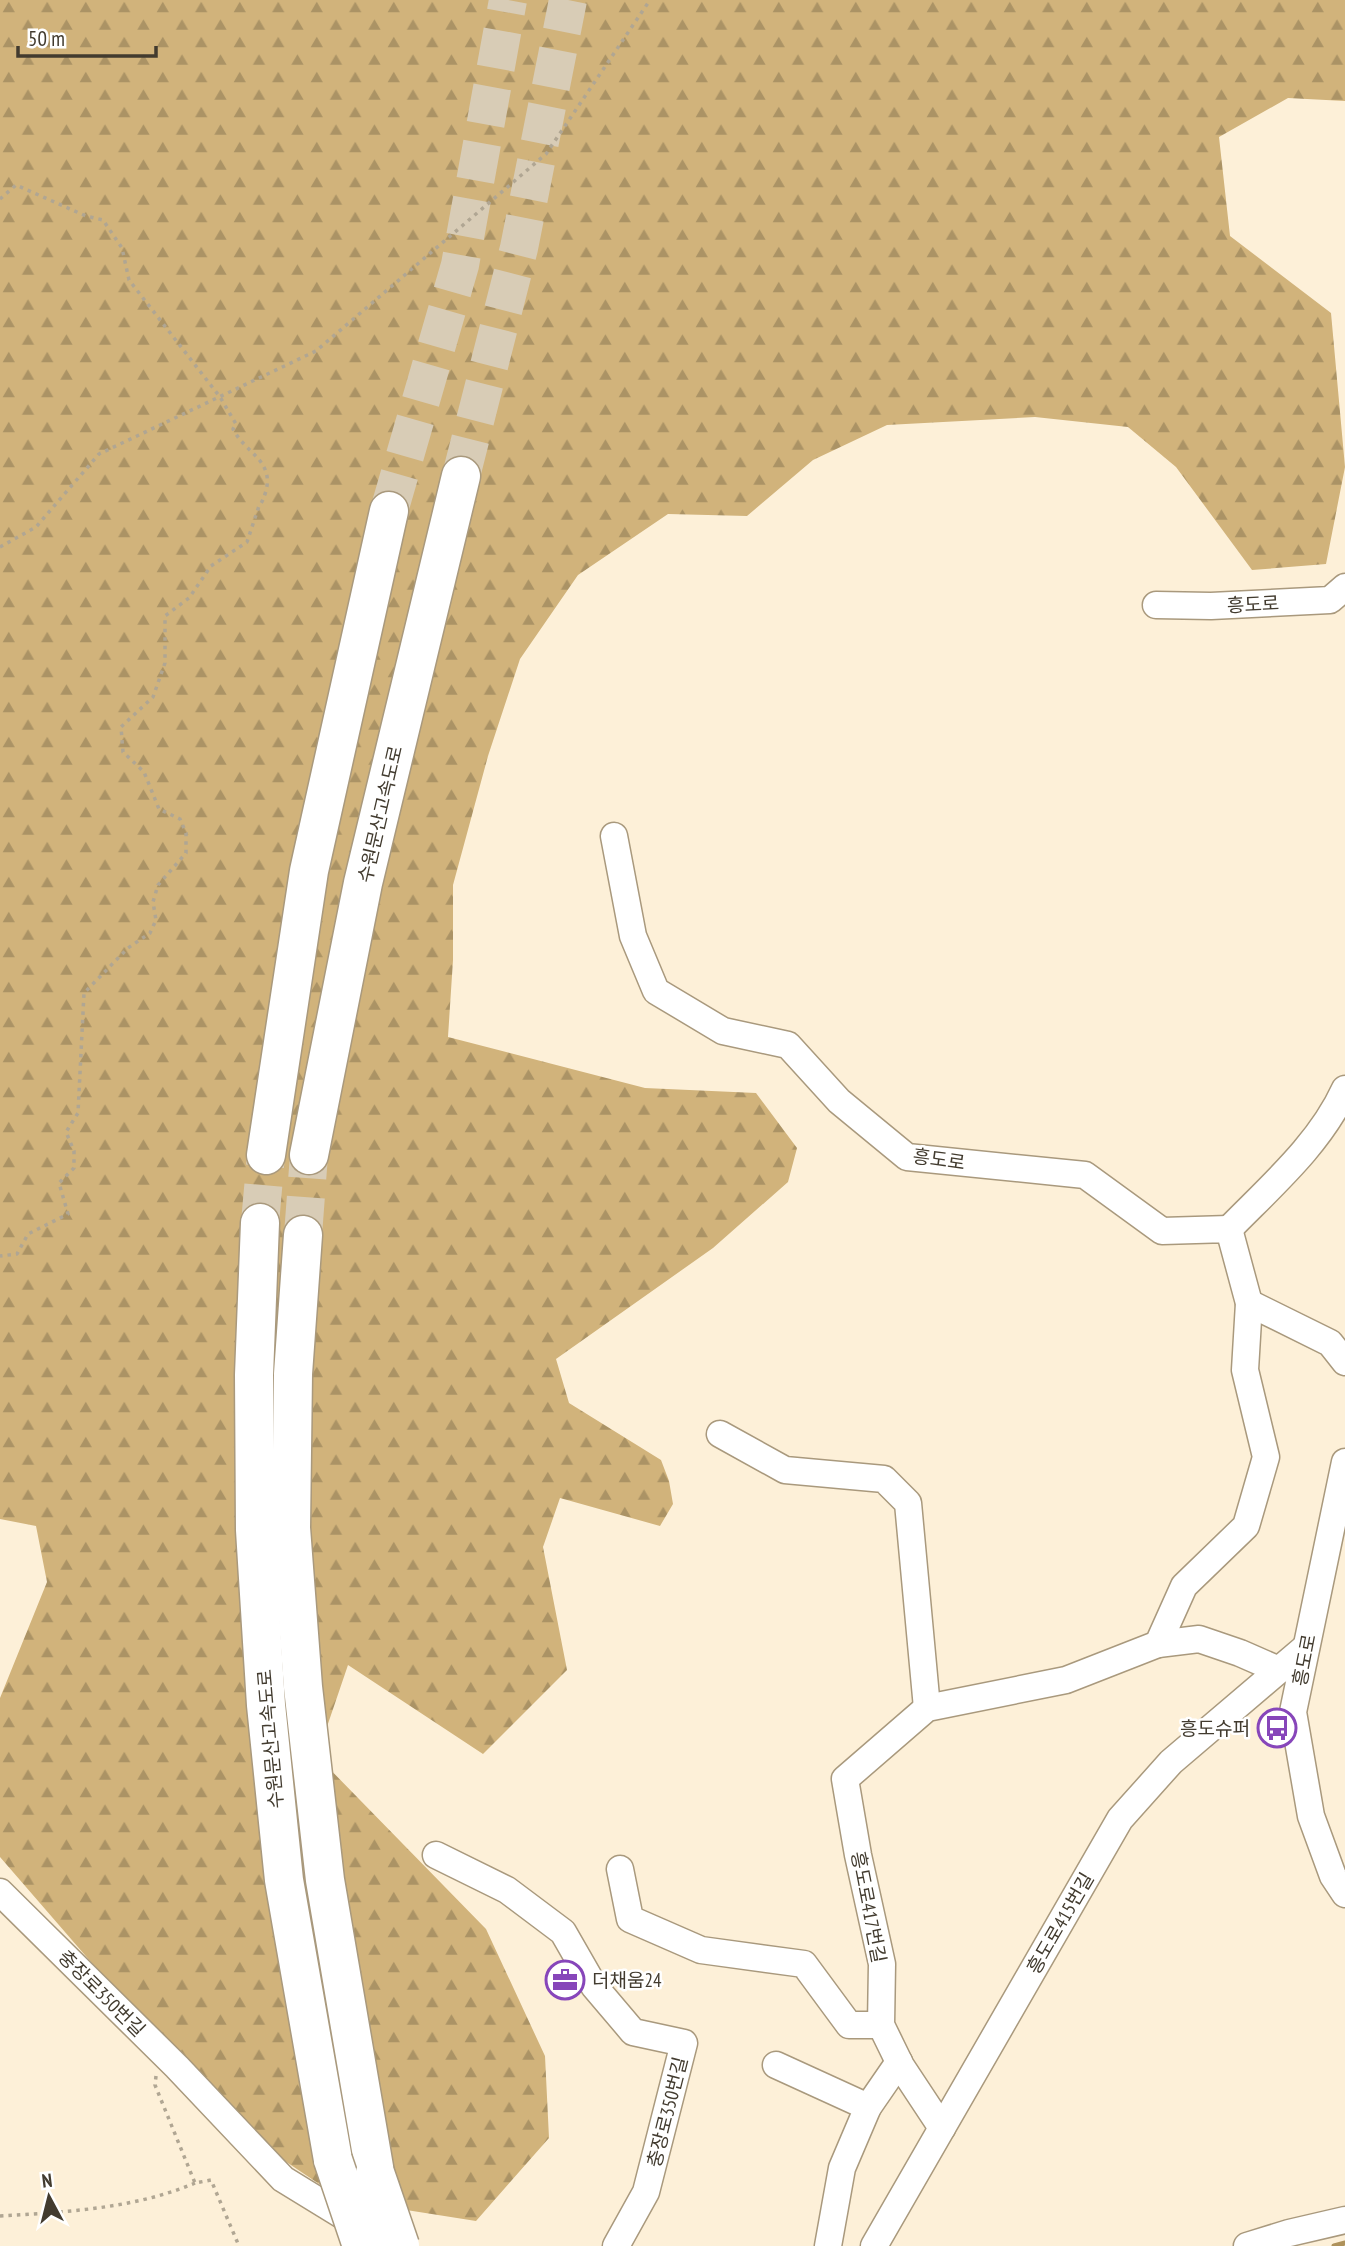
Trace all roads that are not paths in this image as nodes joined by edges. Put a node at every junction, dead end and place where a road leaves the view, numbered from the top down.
1 (461, 476) tunnel mouth
2 (389, 511) tunnel mouth
3 (1345, 587) edge
4 (1156, 605) dead end
5 (614, 836) dead end
6 (1345, 1089) edge
7 (266, 1155) tunnel mouth
8 (309, 1155) tunnel mouth
9 (260, 1223) tunnel mouth
10 (1229, 1229) junction
11 (303, 1235) tunnel mouth
12 (1249, 1303) junction
13 (1345, 1362) edge
14 (720, 1434) dead end
15 (1345, 1462) edge
16 (1158, 1644) junction
17 (1306, 1647) junction
18 (1279, 1670) junction
19 (927, 1708) junction
20 (436, 1855) dead end
21 (620, 1868) dead end
22 (0, 1892) edge
23 (1345, 1894) edge
24 (881, 2025) junction
25 (899, 2062) junction
26 (776, 2065) dead end
27 (868, 2107) junction
28 (942, 2128) junction
29 (1345, 2220) edge
30 (362, 2246) edge
31 (400, 2246) edge
32 (616, 2246) edge
33 (828, 2246) edge
34 (874, 2246) edge
35 (1247, 2246) edge

1 - 8 highway, 수원문산고속도로
2 - 7 highway
3 - 4 street, 흥도로
5 - 10 street, 흥도로
6 - 10 street
9 - 30 highway, 수원문산고속도로, bridge
10 - 12 street
11 - 31 highway, 수원문산고속도로, bridge
12 - 13 street
12 - 16 street
14 - 19 street
15 - 17 street, 흥도로
16 - 18 street, 흥도로417번길
16 - 19 street, 흥도로417번길
17 - 18 street, 흥도로415번길
17 - 23 street, 흥도로
18 - 28 street, 흥도로415번길
19 - 24 street, 흥도로417번길
20 - 32 street, 충장로350번길
21 - 24 street
22 - 31 street, 충장로350번길
24 - 25 street, 흥도로417번길
25 - 27 street
25 - 28 street, 흥도로417번길
26 - 27 street
27 - 33 street
28 - 34 street, 흥도로415번길
29 - 35 street

